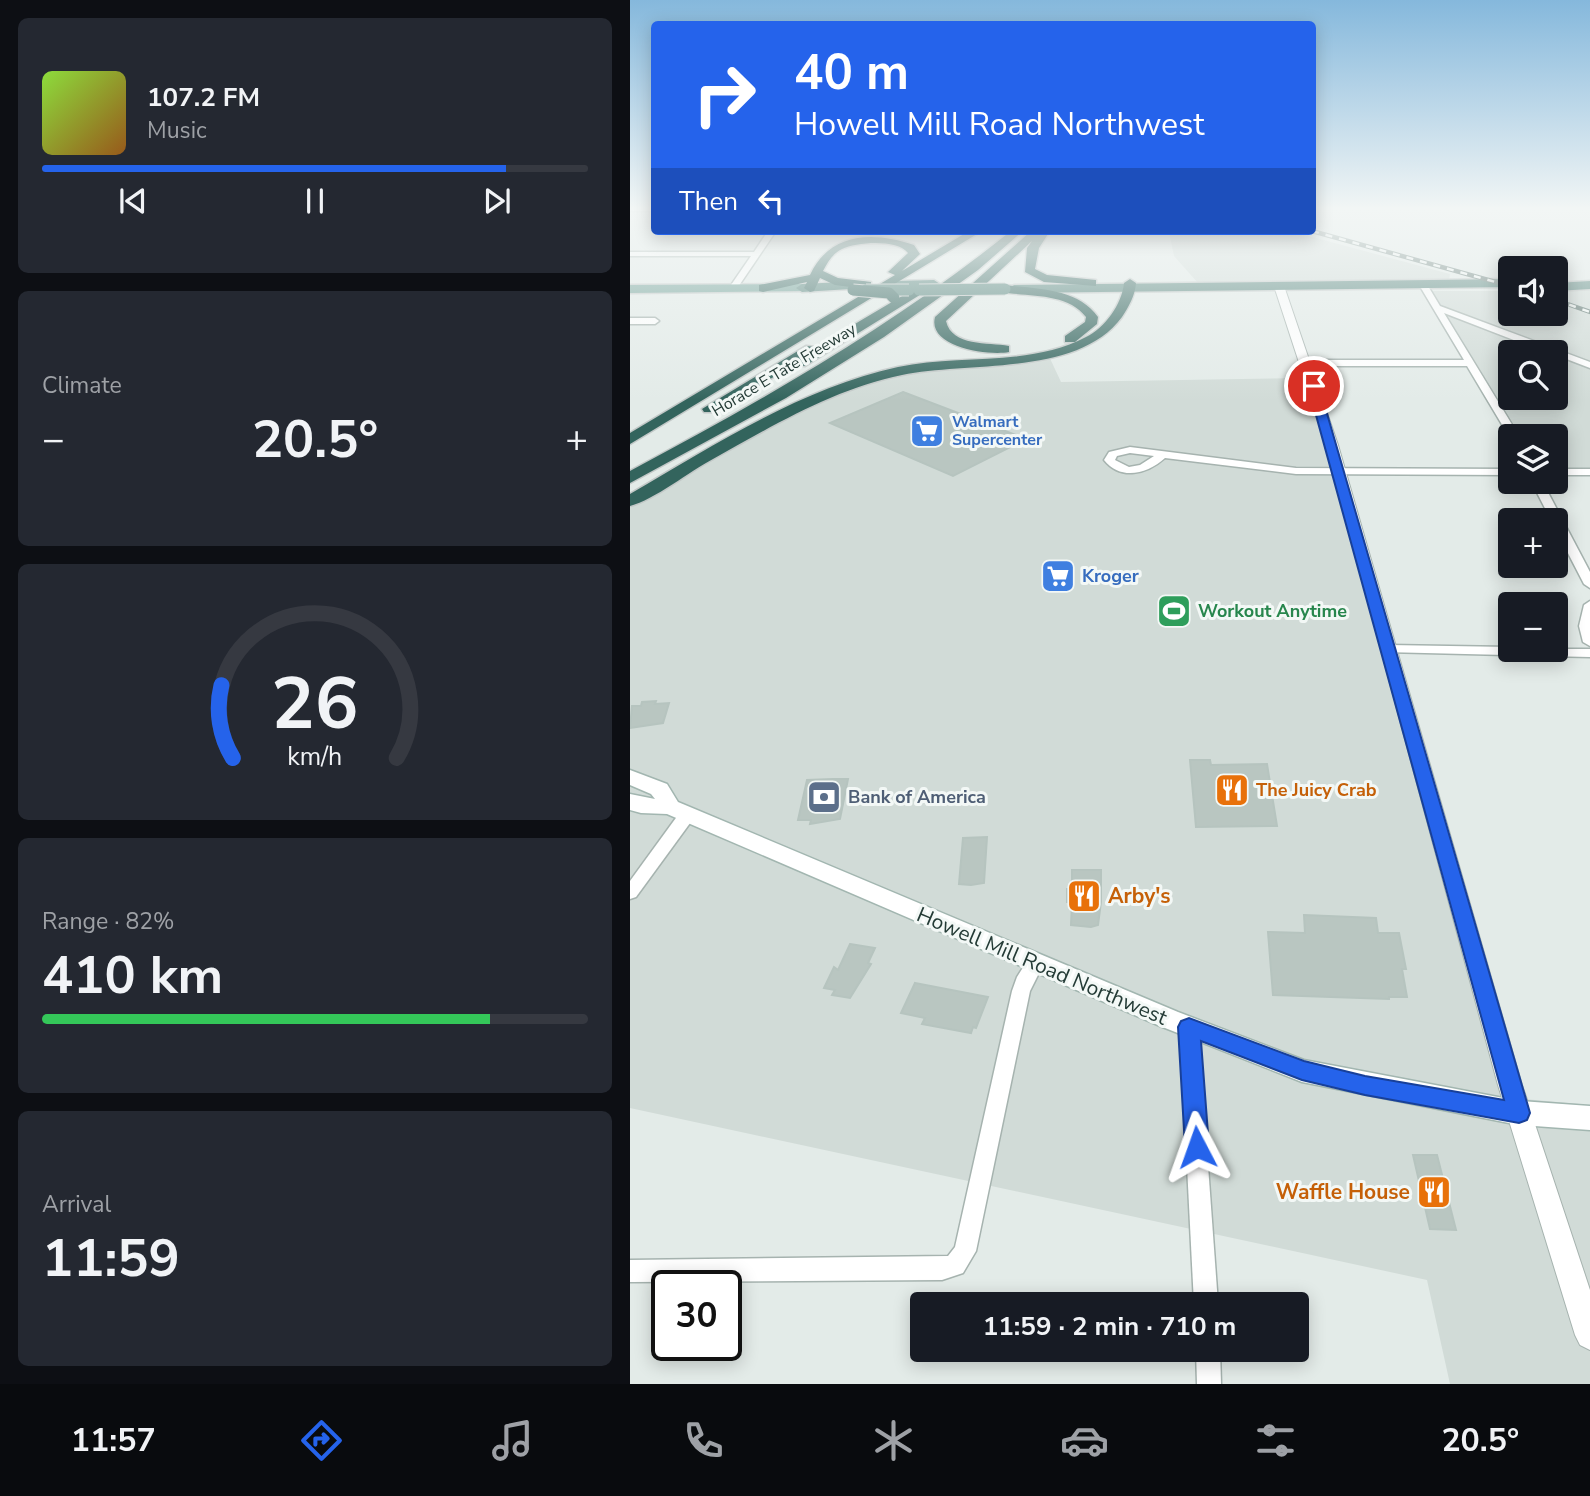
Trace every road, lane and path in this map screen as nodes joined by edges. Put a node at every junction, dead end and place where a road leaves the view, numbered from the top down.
1 (744, 273) edge
2 (812, 273) edge
3 (815, 273) edge
4 (893, 273) edge
5 (908, 273) edge
6 (964, 273) edge
7 (989, 273) edge
8 (1034, 273) edge
9 (1280, 279) junction
10 (809, 281) junction
11 (979, 281) junction
12 (1092, 283) junction
13 (934, 284) junction
14 (1498, 285) edge
15 (1498, 285) edge
16 (1568, 285) edge
17 (1588, 285) edge
18 (1001, 286) junction
19 (1130, 286) junction
20 (1374, 286) junction
21 (849, 287) junction
22 (733, 288) junction
23 (1425, 288) junction
24 (630, 289) edge
25 (894, 291) junction
26 (913, 291) junction
27 (1435, 306) junction
28 (630, 321) edge
29 (655, 321) dead end
30 (1524, 340) edge
31 (777, 352) junction
32 (1568, 357) edge
33 (1307, 363) junction
34 (1469, 363) junction
35 (1590, 365) edge
36 (721, 386) junction
37 (748, 391) junction
38 (1507, 424) edge
39 (630, 430) edge
40 (630, 439) edge
41 (630, 451) edge
42 (1163, 454) dead end
43 (708, 455) junction
44 (630, 471) edge
45 (1340, 472) junction
46 (1498, 472) edge
47 (1568, 472) edge
48 (1590, 472) edge
49 (630, 478) edge
50 (1543, 494) edge
51 (630, 499) edge
52 (1590, 584) edge
53 (1590, 605) edge
54 (1590, 642) edge
55 (1390, 649) junction
56 (1590, 653) edge
57 (630, 777) edge
58 (630, 802) edge
59 (678, 811) junction
60 (630, 893) edge
61 (1035, 963) junction
62 (1189, 1027) junction
63 (1519, 1113) junction
64 (1590, 1118) edge
65 (630, 1271) edge
66 (1205, 1292) edge
67 (1590, 1335) edge
68 (1208, 1362) edge
69 (1209, 1384) edge

1 - 22 street
2 - 10 highway
3 - 10 highway
4 - 31 highway
5 - 31 highway, Horace E Tate Freeway
6 - 49 highway, Horace E Tate Freeway
7 - 11 highway
8 - 12 highway
9 - 19 highway
9 - 20 highway
9 - 33 street
10 - 21 highway
10 - 22 main road
11 - 18 highway
11 - 43 highway
12 - 18 highway
12 - 19 highway
13 - 18 highway
13 - 25 highway
13 - 26 highway, bridge
14 - 20 highway
15 - 23 highway
16 - 17 highway
18 - 19 highway
18 - 26 highway, bridge
19 - 43 highway
20 - 23 highway
21 - 25 highway, bridge
21 - 25 highway, bridge
21 - 26 highway, bridge
22 - 24 main road
23 - 27 street
25 - 26 highway, bridge
25 - 37 highway
26 - 37 highway
27 - 30 street
27 - 34 street
28 - 29 street
31 - 36 highway, Horace E Tate Freeway
32 - 35 street
33 - 34 street
33 - 45 street
34 - 38 street
36 - 39 highway
36 - 40 highway, Horace E Tate Freeway
37 - 41 highway
37 - 44 highway
42 - 45 street
43 - 51 highway
45 - 46 street
45 - 55 street
47 - 48 street
50 - 52 street
53 - 54 street
55 - 56 street
55 - 63 street
57 - 59 main road, Howell Mill Road Northwest
58 - 59 main road, Howell Mill Road Northwest
59 - 60 street
59 - 61 main road, Howell Mill Road Northwest
61 - 62 main road, Howell Mill Road Northwest
61 - 65 street
62 - 63 main road, Howell Mill Road Northwest
62 - 66 street
63 - 64 main road, Howell Mill Road Northwest
63 - 67 street
68 - 69 street

